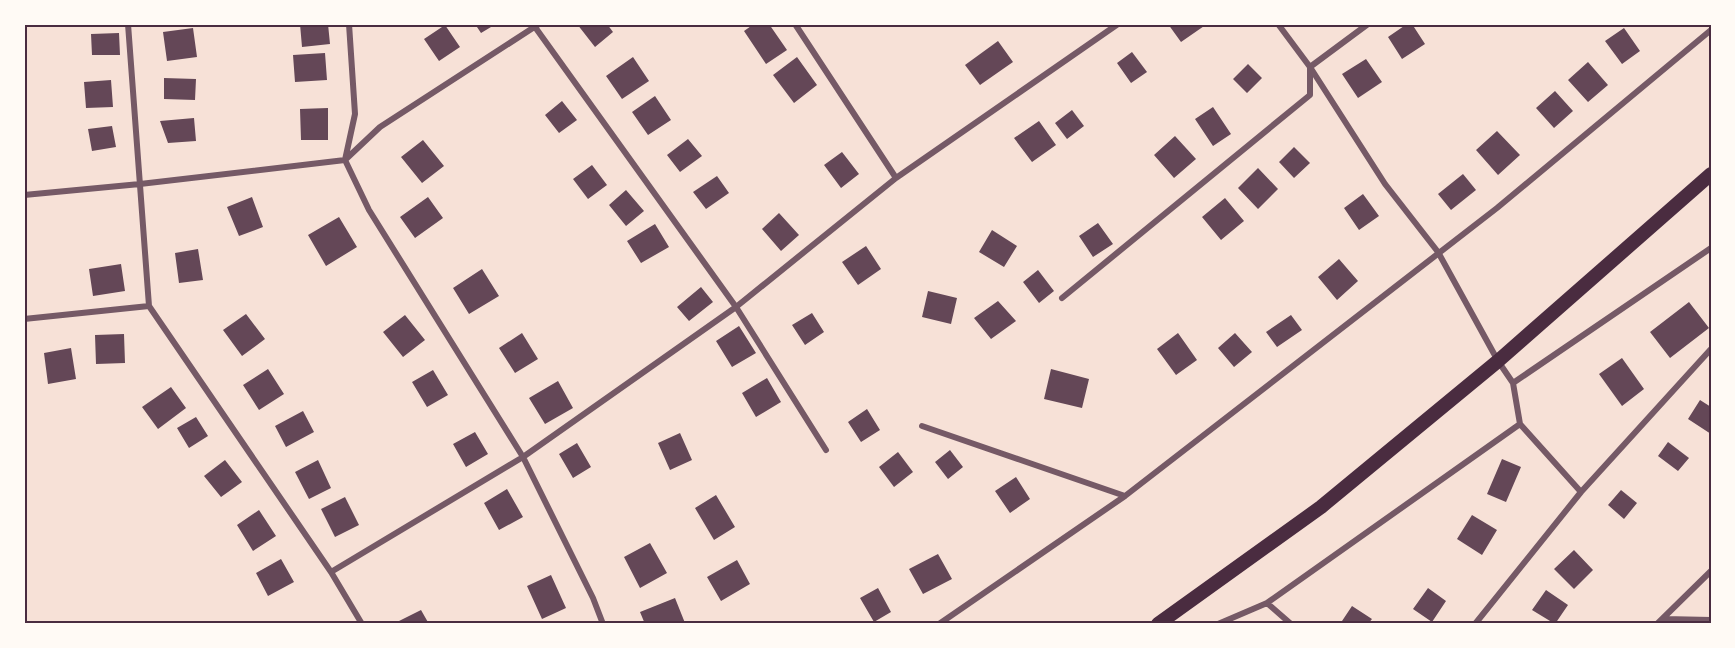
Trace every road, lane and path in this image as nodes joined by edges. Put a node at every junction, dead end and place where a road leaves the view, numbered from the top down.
1 (128, 24) edge
2 (349, 24) edge
3 (795, 24) edge
4 (1118, 24) edge
5 (1278, 24) edge
6 (1368, 24) edge
7 (537, 26) edge
8 (1711, 30) edge
9 (1310, 67) junction
10 (345, 160) junction
11 (1711, 174) edge
12 (896, 178) junction
13 (140, 184) junction
14 (24, 195) edge
15 (1711, 248) edge
16 (1438, 252) junction
17 (1062, 298) dead end
18 (149, 306) junction
19 (736, 307) junction
20 (24, 320) edge
21 (1711, 349) edge
22 (1498, 361) junction
23 (1513, 383) junction
24 (1520, 424) junction
25 (922, 426) dead end
26 (826, 450) dead end
27 (523, 457) junction
28 (1581, 492) junction
29 (1125, 496) junction
30 (1711, 571) edge
31 (331, 572) junction
32 (1267, 603) junction
33 (1664, 619) junction
34 (1711, 620) edge
35 (362, 624) edge
36 (603, 624) edge
37 (939, 624) edge
38 (1158, 624) edge
39 (1218, 624) edge
40 (1291, 624) edge
41 (1475, 624) edge
42 (1658, 624) edge

1 - 13 street
2 - 10 street
3 - 12 street
4 - 12 street
5 - 9 street
6 - 9 street
7 - 10 street
7 - 19 street
8 - 16 street
9 - 16 street
9 - 17 street
10 - 13 street
10 - 27 street
11 - 22 main road
12 - 19 street
13 - 14 street
13 - 18 street
15 - 23 street
16 - 22 street
16 - 29 street
18 - 20 street
18 - 31 street
19 - 26 street
19 - 27 street
21 - 28 street
22 - 23 street
22 - 38 main road
23 - 24 street
24 - 28 street
24 - 32 street
25 - 29 street
27 - 31 street
27 - 36 street
28 - 41 street
29 - 37 street
30 - 33 street
31 - 35 street
32 - 39 street
32 - 40 street
33 - 34 street
33 - 42 street

